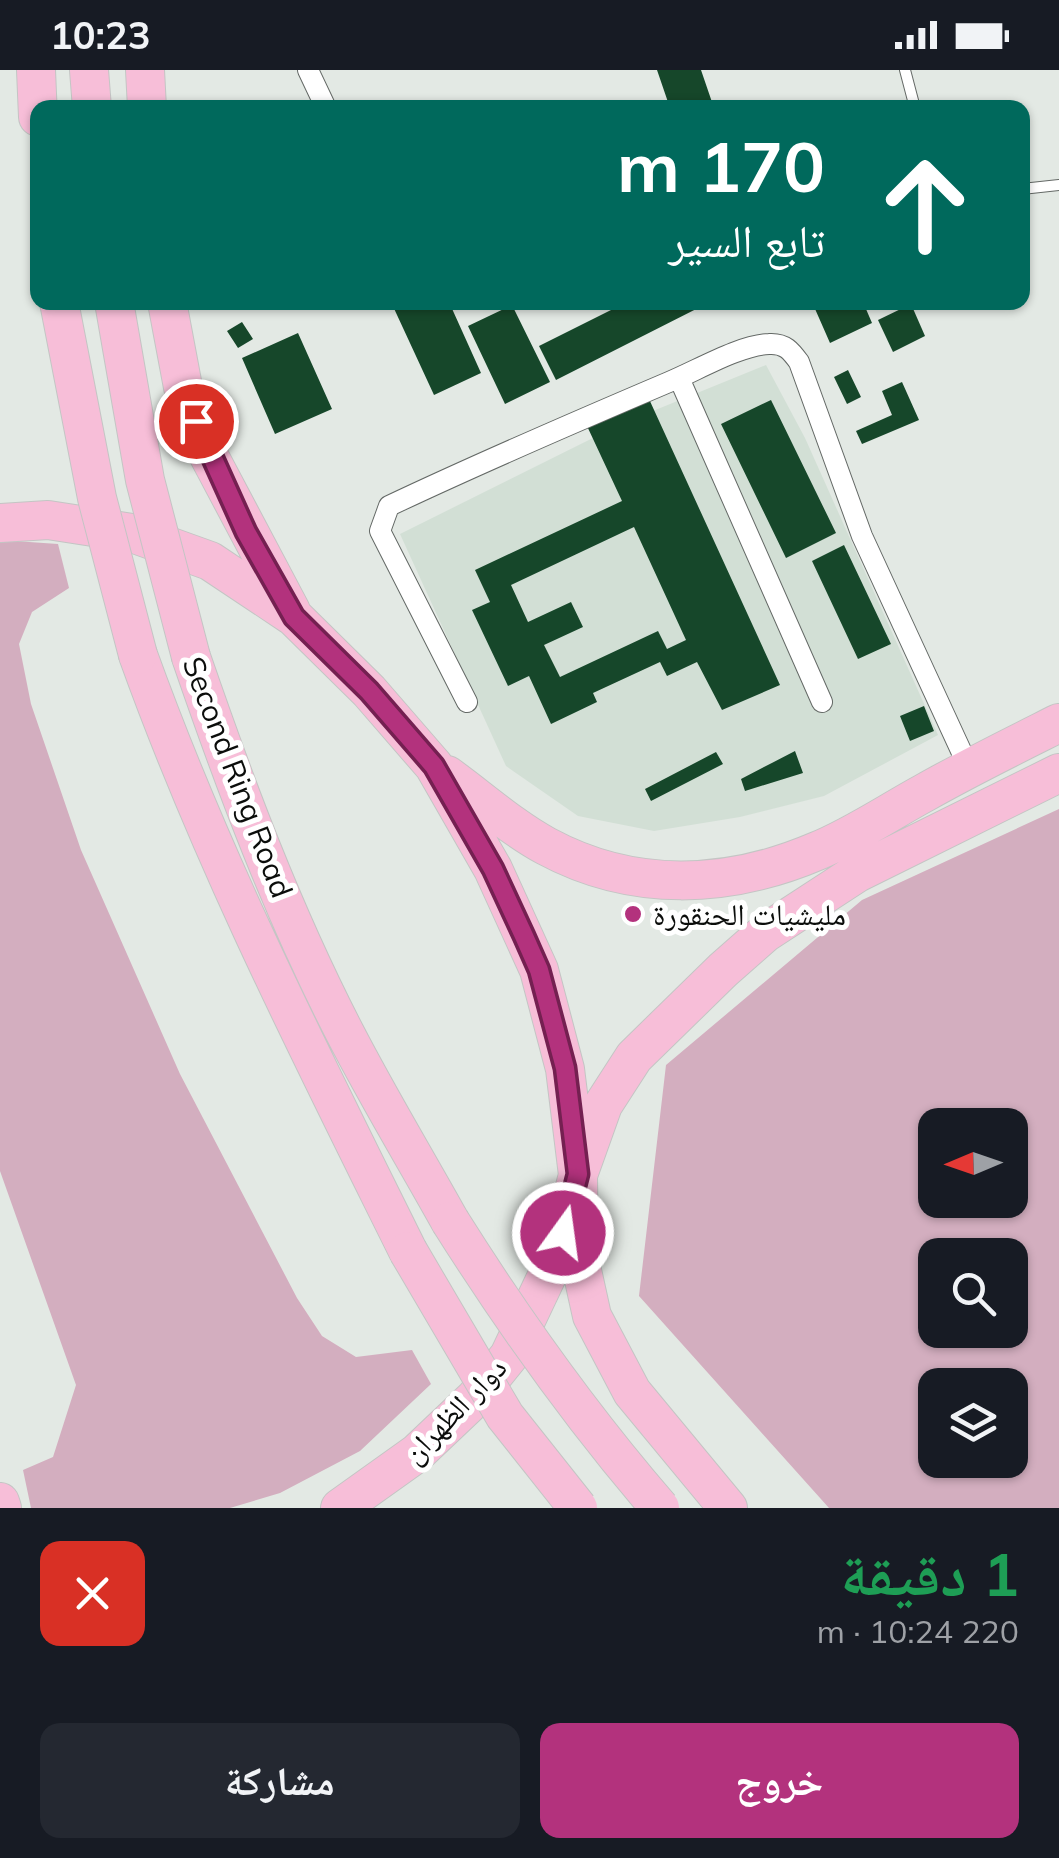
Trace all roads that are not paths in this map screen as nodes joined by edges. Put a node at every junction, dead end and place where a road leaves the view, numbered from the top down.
1 (36, 70) edge
2 (89, 70) edge
3 (146, 70) edge
4 (308, 70) edge
5 (905, 70) edge
6 (37, 100) edge
7 (91, 100) edge
8 (147, 100) edge
9 (322, 100) edge
10 (912, 100) edge
11 (1059, 185) edge
12 (1030, 188) edge
13 (61, 310) edge
14 (115, 310) edge
15 (169, 310) edge
16 (679, 378) junction
17 (0, 523) edge
18 (294, 617) junction
19 (467, 702) dead end
20 (822, 702) dead end
21 (1059, 723) edge
22 (434, 766) junction
23 (969, 768) junction
24 (1059, 773) edge
25 (578, 1174) junction
26 (340, 1508) edge
27 (578, 1508) edge
28 (660, 1508) edge
29 (728, 1508) edge

1 - 6 highway
2 - 7 highway
3 - 8 highway
4 - 9 street
5 - 10 lane
11 - 12 lane
13 - 27 highway, Second Ring Road, bridge
14 - 28 highway, Second Ring Road, bridge
15 - 18 highway
16 - 19 street
16 - 20 street
16 - 23 street
17 - 18 highway, دوار الظهران
18 - 22 highway, دوار الظهران
21 - 23 highway
22 - 23 highway
22 - 25 highway, دوار الظهران
24 - 25 highway
25 - 26 highway, دوار الظهران
25 - 29 highway

